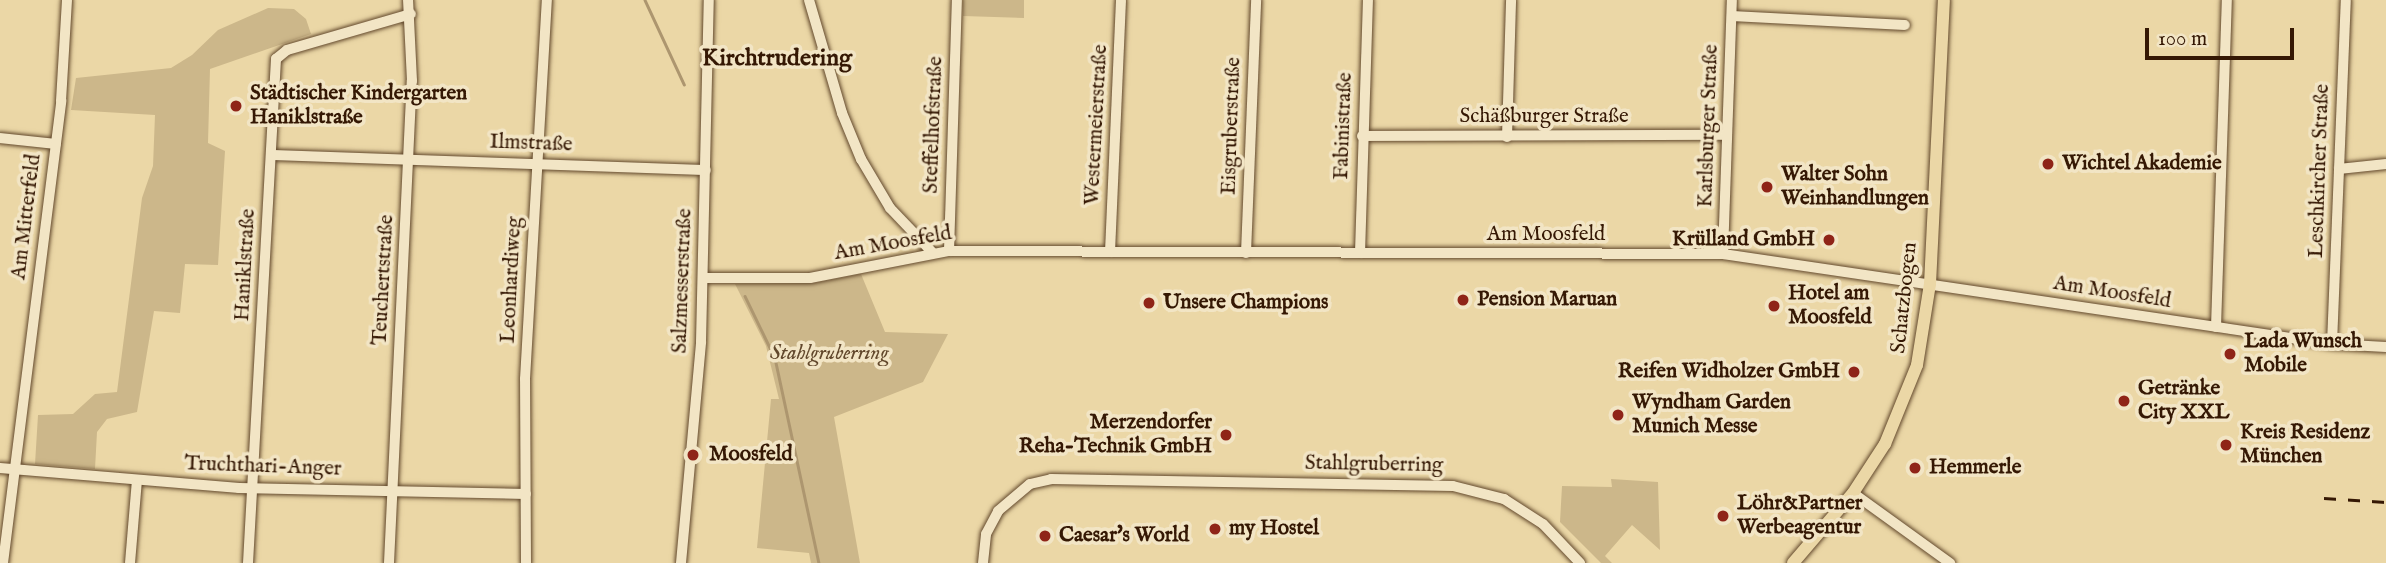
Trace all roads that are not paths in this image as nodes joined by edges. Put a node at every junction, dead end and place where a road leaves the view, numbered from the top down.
1 (67, 0) edge
2 (408, 0) edge
3 (547, 0) edge
4 (709, 0) edge
5 (808, 0) edge
6 (957, 0) edge
7 (1121, 0) edge
8 (1256, 0) edge
9 (1368, 0) edge
10 (1511, 0) edge
11 (1732, 0) edge
12 (1944, 0) edge
13 (2227, 0) edge
14 (2346, 0) edge
15 (411, 14) junction
16 (1732, 16) junction
17 (1905, 25) dead end
18 (1727, 135) junction
19 (1362, 136) junction
20 (1507, 137) junction
21 (0, 138) edge
22 (56, 144) junction
23 (271, 155) junction
24 (409, 159) junction
25 (538, 163) junction
26 (2386, 164) edge
27 (2339, 169) junction
28 (706, 170) junction
29 (949, 251) junction
30 (1110, 252) junction
31 (933, 253) junction
32 (1246, 253) junction
33 (1360, 253) junction
34 (1723, 254) junction
35 (703, 278) junction
36 (1930, 284) junction
37 (2216, 327) junction
38 (2332, 344) junction
39 (2386, 347) edge
40 (0, 468) edge
41 (16, 470) junction
42 (137, 481) junction
43 (253, 488) junction
44 (393, 491) junction
45 (1853, 493) junction
46 (526, 494) junction
47 (3, 563) edge
48 (130, 563) edge
49 (248, 563) edge
50 (389, 563) edge
51 (526, 563) edge
52 (681, 563) edge
53 (983, 563) edge
54 (1580, 563) edge
55 (1793, 563) edge
56 (1950, 563) edge

1 - 22 street, Am Mitterfeld
2 - 15 street, Teuchertstraße
3 - 25 street, Leonhardiweg
4 - 28 street, Salzmesserstraße
5 - 31 street
6 - 29 street, Steffelhofstraße
7 - 30 street, Westermeierstraße
8 - 32 street, Eisgruberstraße
9 - 19 street, Fabinistraße
10 - 20 street
11 - 16 street, Karlsburger Straße
12 - 36 main road, Schatzbogen
13 - 37 street
14 - 27 street, Leschkircher Straße
15 - 23 street, Haniklstraße
15 - 24 street, Teuchertstraße
16 - 17 street
16 - 18 street, Karlsburger Straße
18 - 20 street, Schäßburger Straße
18 - 34 street, Karlsburger Straße
19 - 20 street, Schäßburger Straße
19 - 33 street, Fabinistraße
21 - 22 street
22 - 41 street, Am Mitterfeld
23 - 24 street, Ilmstraße
23 - 43 street, Haniklstraße
24 - 25 street, Ilmstraße
24 - 44 street, Teuchertstraße
25 - 28 street, Ilmstraße
25 - 46 street, Leonhardiweg
26 - 27 street
27 - 38 street, Leschkircher Straße
28 - 35 street, Salzmesserstraße
29 - 30 street, Am Moosfeld
29 - 31 street, Am Moosfeld
30 - 32 street, Am Moosfeld
31 - 35 street, Am Moosfeld
32 - 33 street, Am Moosfeld
33 - 34 street, Am Moosfeld
34 - 36 street, Am Moosfeld
35 - 52 street, Salzmesserstraße
36 - 37 street, Am Moosfeld
36 - 45 main road, Schatzbogen
37 - 38 street, Am Moosfeld
38 - 39 street, Am Moosfeld
40 - 41 street, Truchthari-Anger
41 - 42 street, Truchthari-Anger
41 - 47 street, Am Mitterfeld
42 - 43 street, Truchthari-Anger
42 - 48 street
43 - 44 street, Truchthari-Anger
43 - 49 street, Haniklstraße
44 - 46 street, Truchthari-Anger
44 - 50 street, Teuchertstraße
45 - 55 main road, Schatzbogen
45 - 56 street
46 - 51 street, Leonhardiweg
53 - 54 street, Stahlgruberring

